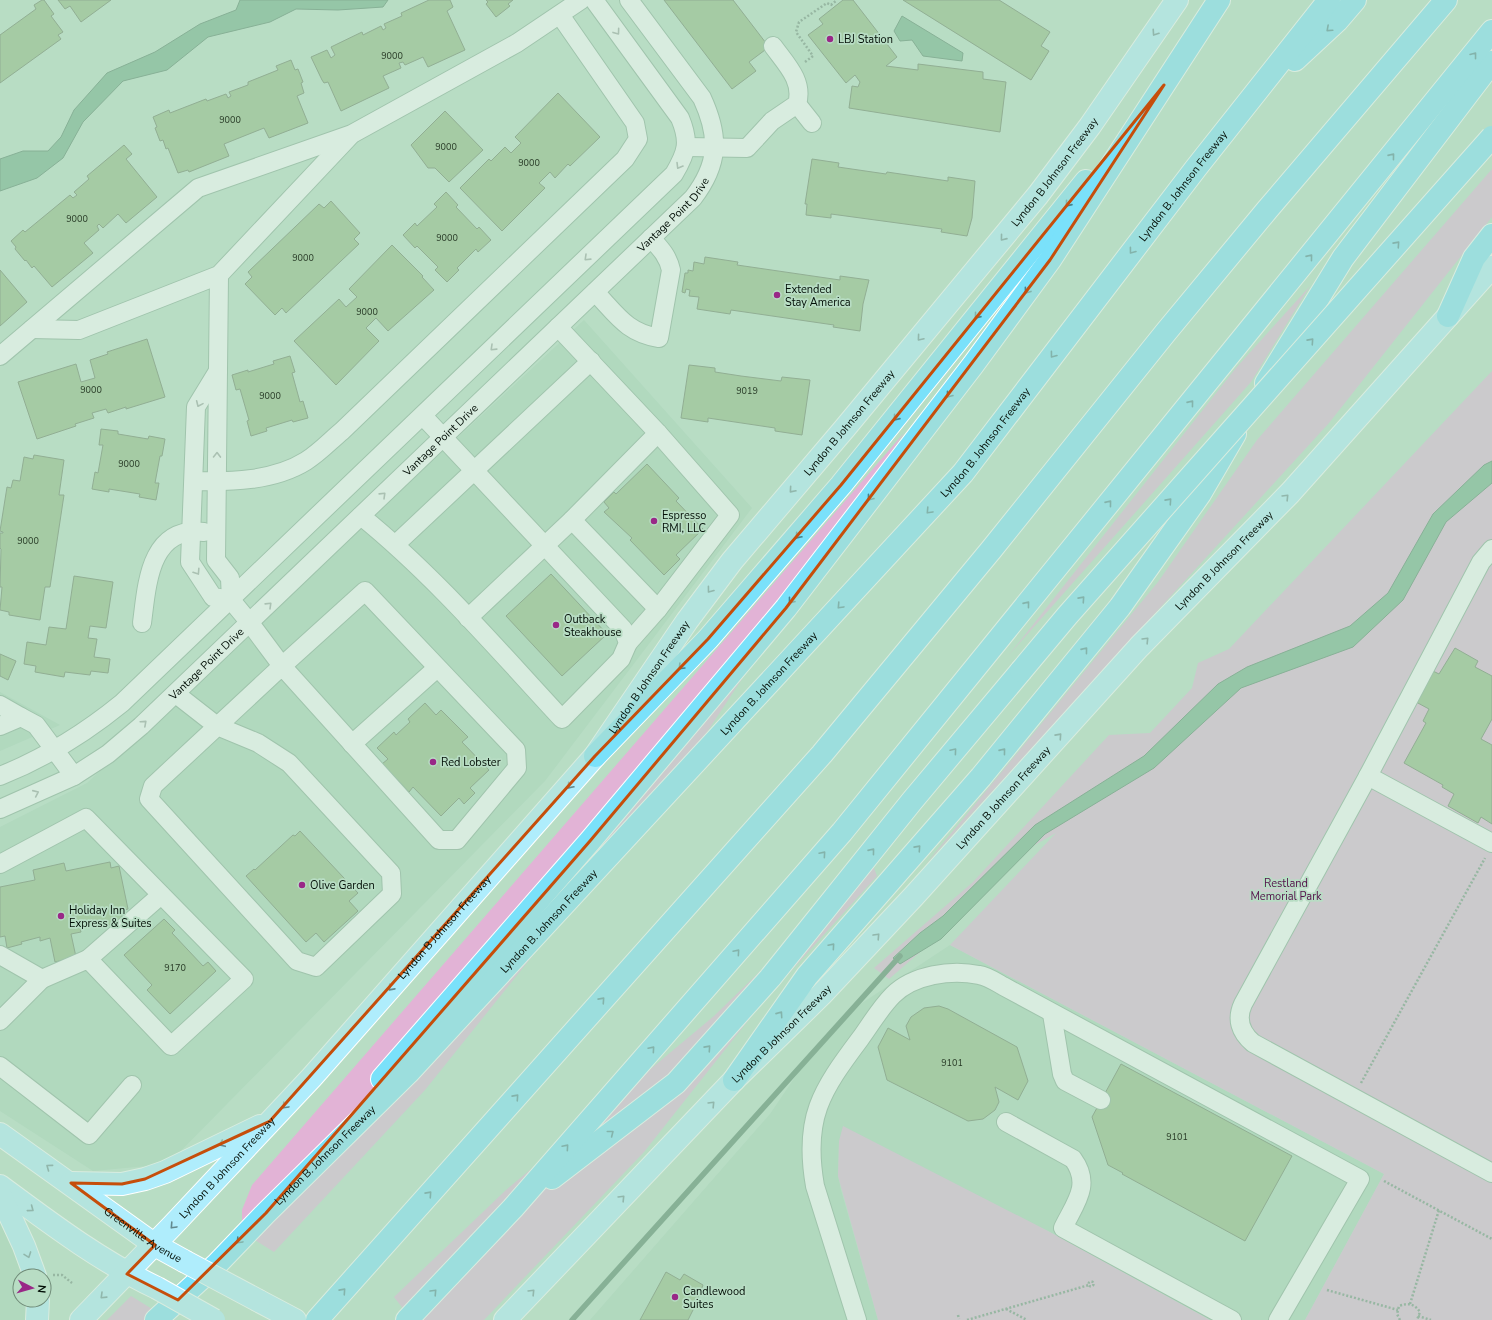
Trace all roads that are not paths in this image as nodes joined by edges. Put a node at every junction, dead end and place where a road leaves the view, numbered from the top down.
1 (581, 0) edge
2 (594, 0) edge
3 (628, 0) edge
4 (1177, 0) edge
5 (1220, 0) edge
6 (1233, 0) edge
7 (1328, 0) edge
8 (1355, 0) edge
9 (1446, 0) edge
10 (560, 14) junction
11 (1492, 31) edge
12 (773, 46) dead end
13 (1492, 62) edge
14 (1248, 102) junction
15 (797, 104) junction
16 (812, 123) dead end
17 (352, 134) junction
18 (1492, 137) edge
19 (687, 147) junction
20 (714, 148) junction
21 (1492, 235) edge
22 (651, 238) junction
23 (1485, 266) edge
24 (219, 275) junction
25 (594, 292) junction
26 (1448, 316) joint
27 (558, 327) junction
28 (32, 329) junction
29 (0, 356) edge
30 (591, 361) junction
31 (218, 371) junction
32 (423, 416) junction
33 (658, 434) junction
34 (442, 437) junction
35 (475, 470) junction
36 (194, 481) junction
37 (217, 481) junction
38 (361, 516) junction
39 (572, 520) junction
40 (192, 531) junction
41 (216, 533) junction
42 (396, 544) junction
43 (544, 545) junction
44 (1492, 549) edge
45 (231, 600) junction
46 (658, 609) junction
47 (468, 618) junction
48 (250, 623) junction
49 (142, 624) dead end
50 (628, 643) junction
51 (282, 666) junction
52 (437, 668) junction
53 (176, 694) junction
54 (0, 705) edge
55 (21, 717) junction
56 (0, 726) edge
57 (217, 726) junction
58 (352, 744) junction
59 (56, 750) junction
60 (595, 756) junction
61 (0, 776) edge
62 (74, 776) junction
63 (1368, 776) junction
64 (0, 809) edge
65 (1490, 848) edge
66 (0, 864) edge
67 (161, 894) junction
68 (0, 955) edge
69 (88, 959) junction
70 (42, 979) junction
71 (1052, 1014) junction
72 (1, 1019) edge
73 (0, 1066) edge
74 (734, 1080) junction
75 (132, 1085) dead end
76 (1101, 1100) dead end
77 (270, 1121) junction
78 (1006, 1122) dead end
79 (0, 1134) edge
80 (1492, 1173) edge
81 (71, 1184) junction
82 (0, 1186) edge
83 (0, 1194) edge
84 (513, 1208) junction
85 (266, 1213) junction
86 (155, 1245) junction
87 (38, 1268) edge
88 (127, 1274) junction
89 (37, 1308) edge
90 (510, 1317) edge
91 (36, 1320) edge
92 (81, 1320) edge
93 (156, 1320) edge
94 (214, 1320) edge
95 (295, 1320) edge
96 (317, 1320) edge
97 (407, 1320) edge
98 (857, 1320) edge
99 (1232, 1320) edge
100 (1278, 1320) edge

1 - 10 street
2 -> 19 street
3 - 20 street, Vantage Point Drive
4 -> 60 main road, Lyndon B Johnson Freeway
5 -> 85 highway
6 -> 60 highway
7 - 14 highway, Lyndon B. Johnson Freeway
8 -> 14 highway
96 -> 9 highway
10 - 17 street
10 - 37 street
84 -> 11 highway
12 - 15 street
74 -> 13 highway
14 -> 85 highway, Lyndon B. Johnson Freeway
15 - 16 street
15 - 20 street
17 - 24 street
17 - 28 street
84 -> 18 highway, bridge
19 - 20 street
19 -> 32 street
20 - 22 street, Vantage Point Drive
21 - 23 highway
22 - 25 street, Vantage Point Drive
22 - 25 street
23 - 26 highway
24 - 28 street
24 - 31 street
25 - 27 street, Vantage Point Drive
74 -> 26 main road, Lyndon B Johnson Freeway
27 - 30 street
27 - 34 street, Vantage Point Drive
28 - 29 street
30 - 33 street
30 - 35 street
31 -> 36 street
37 -> 31 street
32 - 34 street
32 - 45 street
33 - 39 street
33 - 46 street
34 - 35 street
38 -> 34 street, Vantage Point Drive
35 - 42 street
35 - 43 street
36 - 37 street
36 - 40 street
37 - 41 street
38 - 42 street
48 -> 38 street, Vantage Point Drive
39 - 43 street
39 - 46 street
40 - 41 street
40 -> 45 street
40 - 49 street
41 - 45 street
42 - 47 street
43 - 47 street
43 - 50 street
44 - 63 street
45 - 48 street
45 - 59 street
46 - 50 street
47 - 50 street
48 - 51 street
48 - 53 street, Vantage Point Drive
51 - 52 street
51 - 57 street
51 - 58 street
52 - 58 street
52 - 58 street
53 - 57 street
62 -> 53 street, Vantage Point Drive
54 - 55 street
55 - 56 street
55 - 59 street
57 - 57 street
59 - 61 street
59 - 62 street
60 -> 77 main road, Lyndon B Johnson Freeway
64 -> 62 street, Vantage Point Drive
63 - 65 street
63 - 80 street
66 - 67 street
67 - 69 street
67 - 69 street
68 - 70 street
69 - 70 street
70 - 72 street
71 - 76 street
71 - 98 street
71 - 100 street
73 - 75 street
90 -> 74 main road, Lyndon B Johnson Freeway
77 -> 81 main road
77 -> 86 main road, Lyndon B Johnson Freeway
78 - 99 street
81 -> 79 main road, Greenville Avenue
81 - 86 main road, Greenville Avenue
82 -> 88 main road
83 -> 87 main road
97 -> 84 highway
85 -> 93 highway, Lyndon B. Johnson Freeway
86 - 88 main road, Lyndon B Johnson Freeway
86 - 95 main road, Greenville Avenue, bridge
88 -> 92 main road, Lyndon B Johnson Freeway
88 - 94 main road, bridge
89 - 91 main road

